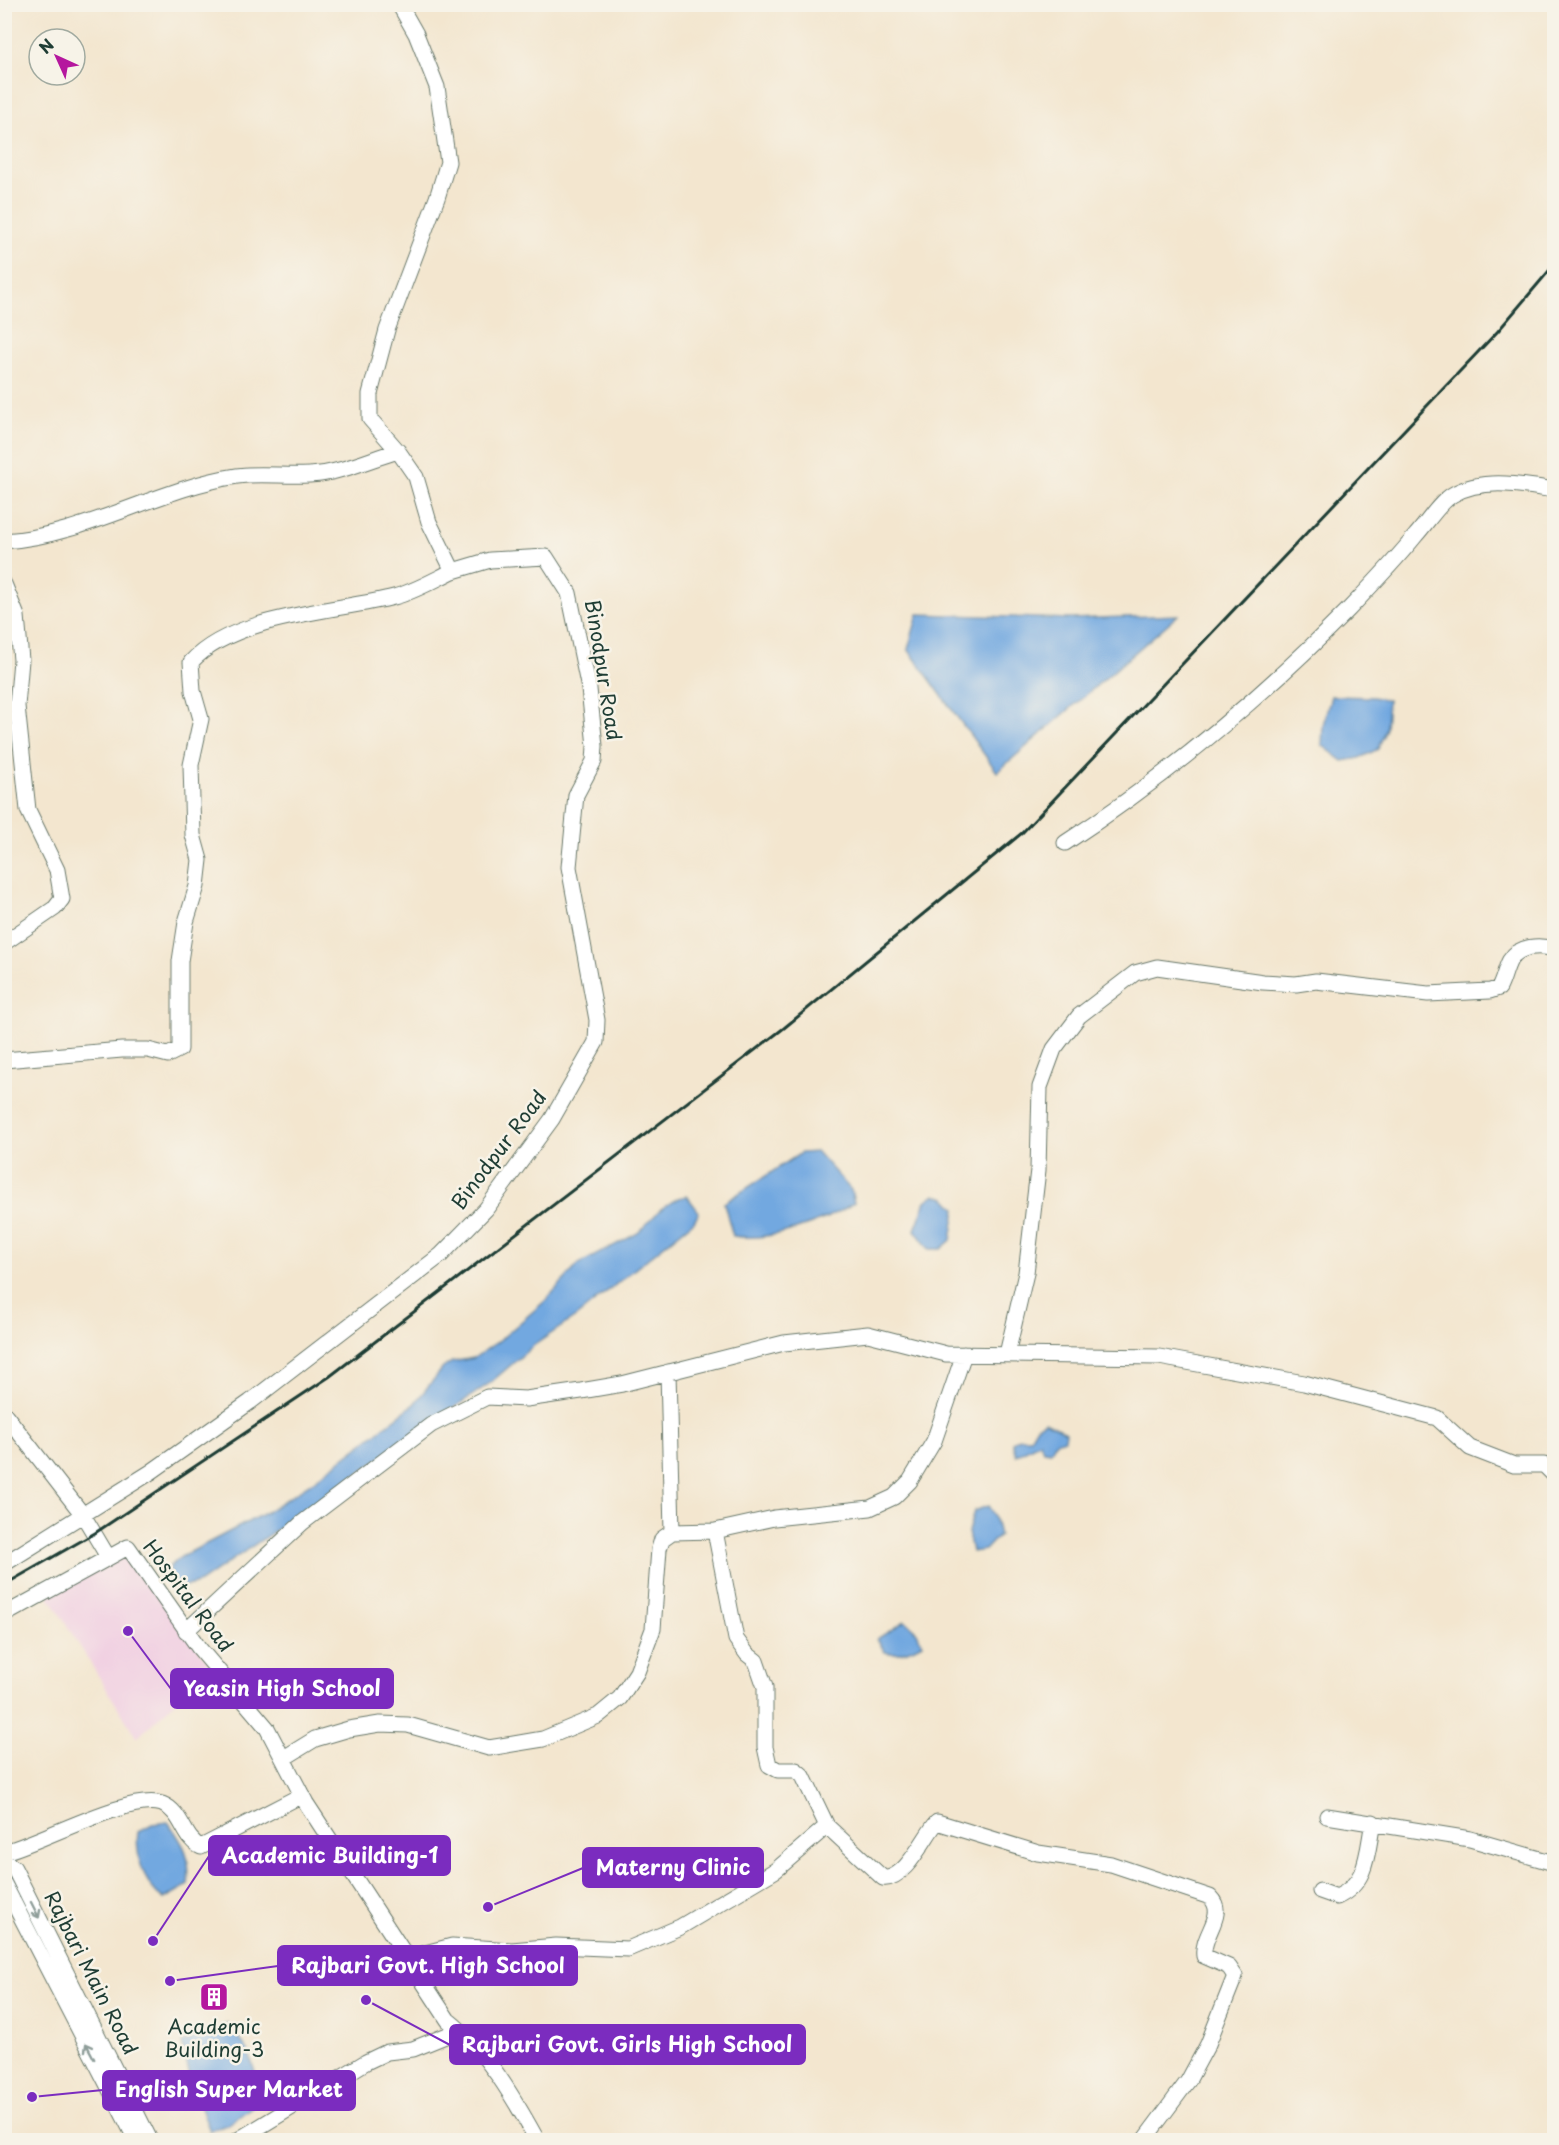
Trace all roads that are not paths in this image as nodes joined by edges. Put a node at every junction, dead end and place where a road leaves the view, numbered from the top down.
1 (399, 4) edge
2 (398, 450) junction
3 (1554, 490) edge
4 (4, 541) edge
5 (453, 571) junction
6 (4, 584) edge
7 (11, 707) edge
8 (1065, 843) dead end
9 (4, 943) edge
10 (1554, 949) edge
11 (4, 1060) edge
12 (964, 1354) junction
13 (1006, 1354) junction
14 (668, 1372) junction
15 (4, 1413) edge
16 (1554, 1475) edge
17 (83, 1515) junction
18 (715, 1531) junction
19 (672, 1532) junction
20 (108, 1557) junction
21 (4, 1564) edge
22 (4, 1615) edge
23 (186, 1631) junction
24 (284, 1758) junction
25 (302, 1795) junction
26 (1327, 1816) dead end
27 (1374, 1822) junction
28 (827, 1826) junction
29 (4, 1852) edge
30 (4, 1861) edge
31 (1554, 1863) edge
32 (4, 1884) edge
33 (1320, 1891) dead end
34 (406, 1958) junction
35 (75, 2003) junction
36 (460, 2030) junction
37 (136, 2140) edge
38 (150, 2140) edge
39 (238, 2140) edge
40 (537, 2140) edge
41 (1144, 2140) edge

1 - 2 street
2 - 4 street
2 - 5 street
3 - 8 street
5 - 11 street
5 - 17 street, Binodpur Road
6 - 7 street
7 - 9 street
10 - 13 street
12 - 13 street
12 - 14 street
12 - 18 street
13 - 16 street
14 - 19 street
14 - 23 street
15 - 17 street
17 - 20 street
17 - 21 street
18 - 19 street
18 - 28 street
19 - 24 street
20 - 22 street, Hospital Road
20 - 23 street, Hospital Road
23 - 24 street, Hospital Road
24 - 25 street, Hospital Road
25 - 29 street
25 - 34 street, Hospital Road
26 - 27 street
27 - 31 street
27 - 33 street
28 - 34 street
28 - 41 street
30 -> 35 street, Rajbari Main Road
32 - 35 street, Rajbari Main Road
34 - 36 street, Hospital Road
37 -> 35 street, Rajbari Main Road
35 - 38 street, Rajbari Main Road
36 - 39 street
36 - 40 street, Hospital Road

